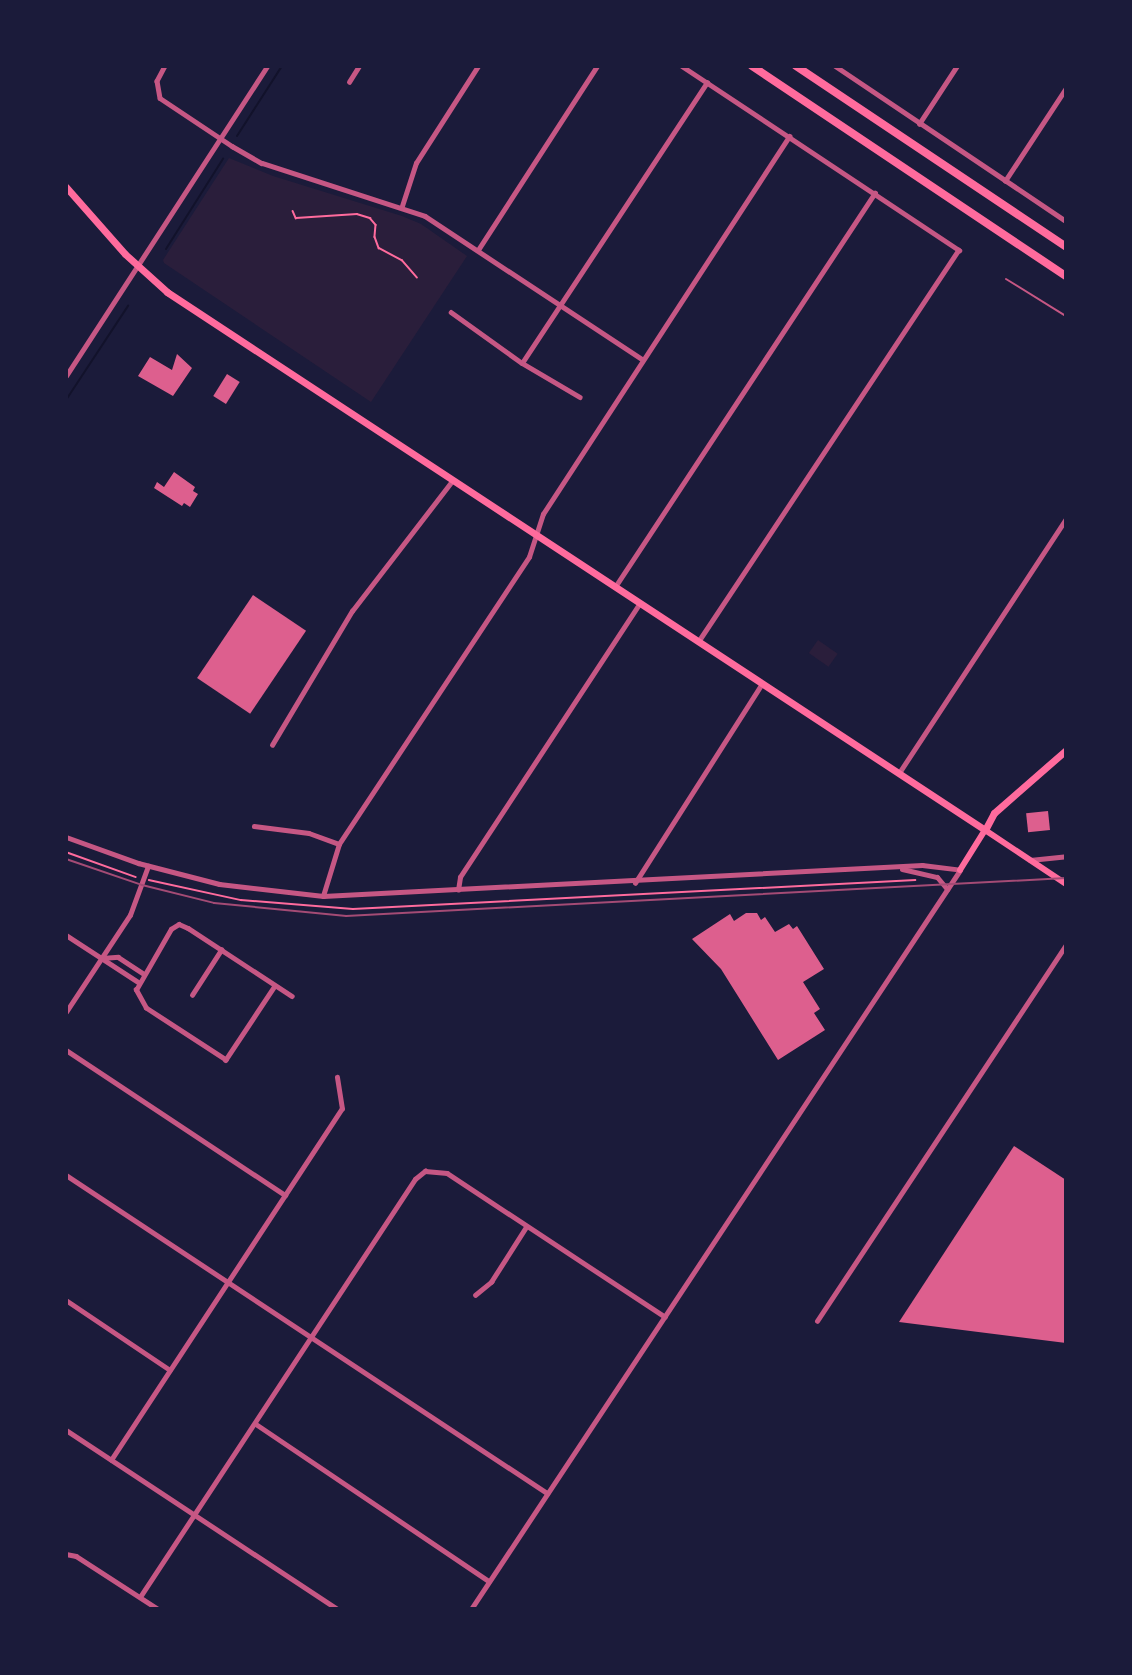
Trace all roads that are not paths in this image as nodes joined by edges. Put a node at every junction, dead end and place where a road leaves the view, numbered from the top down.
1 (165, 66) edge
2 (267, 66) edge
3 (359, 66) edge
4 (478, 66) edge
5 (597, 66) edge
6 (682, 66) edge
7 (752, 66) edge
8 (796, 66) edge
9 (835, 66) edge
10 (957, 66) edge
11 (349, 82) dead end
12 (707, 82) junction
13 (1066, 88) edge
14 (919, 124) junction
15 (789, 136) junction
16 (219, 138) junction
17 (1005, 181) junction
18 (66, 187) edge
19 (875, 193) junction
20 (402, 206) junction
21 (1066, 221) edge
22 (1066, 247) edge
23 (478, 250) junction
24 (138, 267) junction
25 (1066, 276) edge
26 (1006, 279) dead end
27 (560, 305) junction
28 (451, 312) dead end
29 (1066, 316) edge
30 (643, 360) junction
31 (522, 363) junction
32 (66, 376) edge
33 (580, 397) dead end
34 (453, 480) junction
35 (1066, 519) edge
36 (537, 534) junction
37 (615, 587) junction
38 (639, 604) junction
39 (699, 642) junction
40 (762, 684) junction
41 (272, 745) dead end
42 (1066, 750) edge
43 (899, 772) junction
44 (254, 826) dead end
45 (985, 830) junction
46 (66, 837) edge
47 (339, 844) junction
48 (1066, 856) edge
49 (1028, 860) junction
50 (148, 866) junction
51 (895, 867) junction
52 (960, 870) junction
53 (635, 883) junction
54 (1066, 884) edge
55 (947, 889) junction
56 (458, 890) junction
57 (323, 896) junction
58 (66, 935) edge
59 (1066, 945) edge
60 (221, 950) junction
61 (102, 958) junction
62 (143, 973) junction
63 (138, 982) junction
64 (275, 986) junction
65 (192, 995) dead end
66 (292, 996) dead end
67 (66, 1012) edge
68 (66, 1050) edge
69 (337, 1077) dead end
70 (66, 1175) edge
71 (285, 1195) junction
72 (526, 1227) junction
73 (228, 1282) junction
74 (476, 1295) dead end
75 (66, 1300) edge
76 (665, 1317) junction
77 (818, 1321) dead end
78 (312, 1337) junction
79 (170, 1370) junction
80 (256, 1424) junction
81 (66, 1430) edge
82 (111, 1460) junction
83 (547, 1493) junction
84 (195, 1515) junction
85 (66, 1554) edge
86 (489, 1581) junction
87 (140, 1597) junction
88 (158, 1609) edge
89 (337, 1609) edge
90 (471, 1609) edge

1 - 16 street
2 - 16 street
3 - 11 street
4 - 20 street
5 - 23 street
6 - 12 street
7 - 25 highway
8 - 22 highway
9 - 14 street
10 - 14 street
12 - 15 street
12 - 27 street
13 - 17 street
14 - 17 street
15 - 19 street
15 - 30 street
16 - 20 street
16 - 24 street
17 - 21 street
18 - 24 main road
19 - 37 street
19 - 39 street
20 - 23 street
23 - 27 street
24 - 32 street
24 - 34 main road
26 - 29 lane
27 - 30 street
27 - 31 street
28 - 31 street
30 - 36 street
31 - 33 street
34 - 36 main road
34 - 41 street
35 - 43 street
36 - 37 main road
36 - 47 street
37 - 38 main road
38 - 39 main road
38 - 56 street
39 - 40 main road
40 - 43 main road
40 - 53 street
42 - 45 main road
43 - 45 main road
44 - 47 street
45 - 49 main road
45 - 52 main road
46 - 50 street
47 - 57 street
48 - 49 street
49 - 54 main road
50 - 57 street
50 - 61 street
51 - 52 street
51 - 53 street
51 - 55 street
52 - 55 street
53 - 56 street
55 - 76 street
56 - 57 street
58 - 61 street
59 - 77 street
60 - 62 street
60 - 64 street
60 - 65 street
61 - 62 street
61 - 63 street
61 - 67 street
62 - 63 street
63 - 64 street
64 - 66 street
68 - 71 street
69 - 71 street
70 - 73 street
71 - 73 street
72 - 74 street
72 - 76 street
72 - 78 street
73 - 78 street
73 - 79 street
75 - 79 street
76 - 83 street
78 - 80 street
78 - 83 street
79 - 82 street
80 - 84 street
80 - 86 street
81 - 82 street
82 - 84 street
83 - 86 street
84 - 87 street
84 - 89 street
85 - 87 street
86 - 90 street
87 - 88 street

